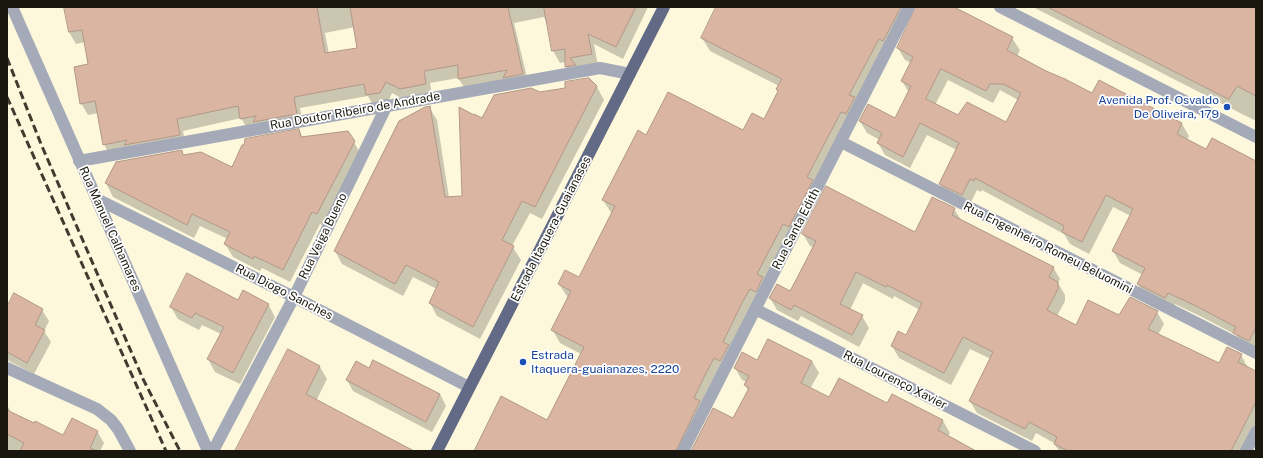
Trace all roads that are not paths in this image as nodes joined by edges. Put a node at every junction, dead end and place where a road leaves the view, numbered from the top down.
1 (12, 7) edge
2 (664, 7) edge
3 (909, 7) edge
4 (1000, 7) edge
5 (630, 74) junction
6 (387, 105) junction
7 (1256, 137) edge
8 (841, 142) junction
9 (79, 161) junction
10 (97, 199) junction
11 (294, 297) junction
12 (755, 309) junction
13 (1256, 353) edge
14 (7, 368) edge
15 (470, 387) junction
16 (1256, 432) edge
17 (130, 451) edge
18 (208, 451) edge
19 (213, 451) edge
20 (437, 451) edge
21 (684, 451) edge
22 (1035, 451) edge
23 (1246, 451) edge

1 - 9 street, Rua Manuel Calhamares
2 - 5 main road, Estrada Itaquera-Guaianases
3 - 8 street, Rua Santa Edith
4 - 7 street
5 - 6 street, Rua Doutor Ribeiro de Andrade
5 - 15 main road, Estrada Itaquera-Guaianases
6 - 9 street, Rua Doutor Ribeiro de Andrade
6 - 11 street, Rua Veiga Bueno
8 - 12 street, Rua Santa Edith
8 - 13 street, Rua Engenheiro Romeu Beluomini
9 - 10 street, Rua Manuel Calhamares
10 - 11 street, Rua Diogo Sanches
10 - 18 street, Rua Manuel Calhamares
11 - 15 street, Rua Diogo Sanches
11 - 19 street, Rua Veiga Bueno
12 - 21 street, Rua Santa Edith
12 - 22 street, Rua Lourenço Xavier
14 - 17 street
15 - 20 main road, Estrada Itaquera-Guaianases
16 - 23 street

